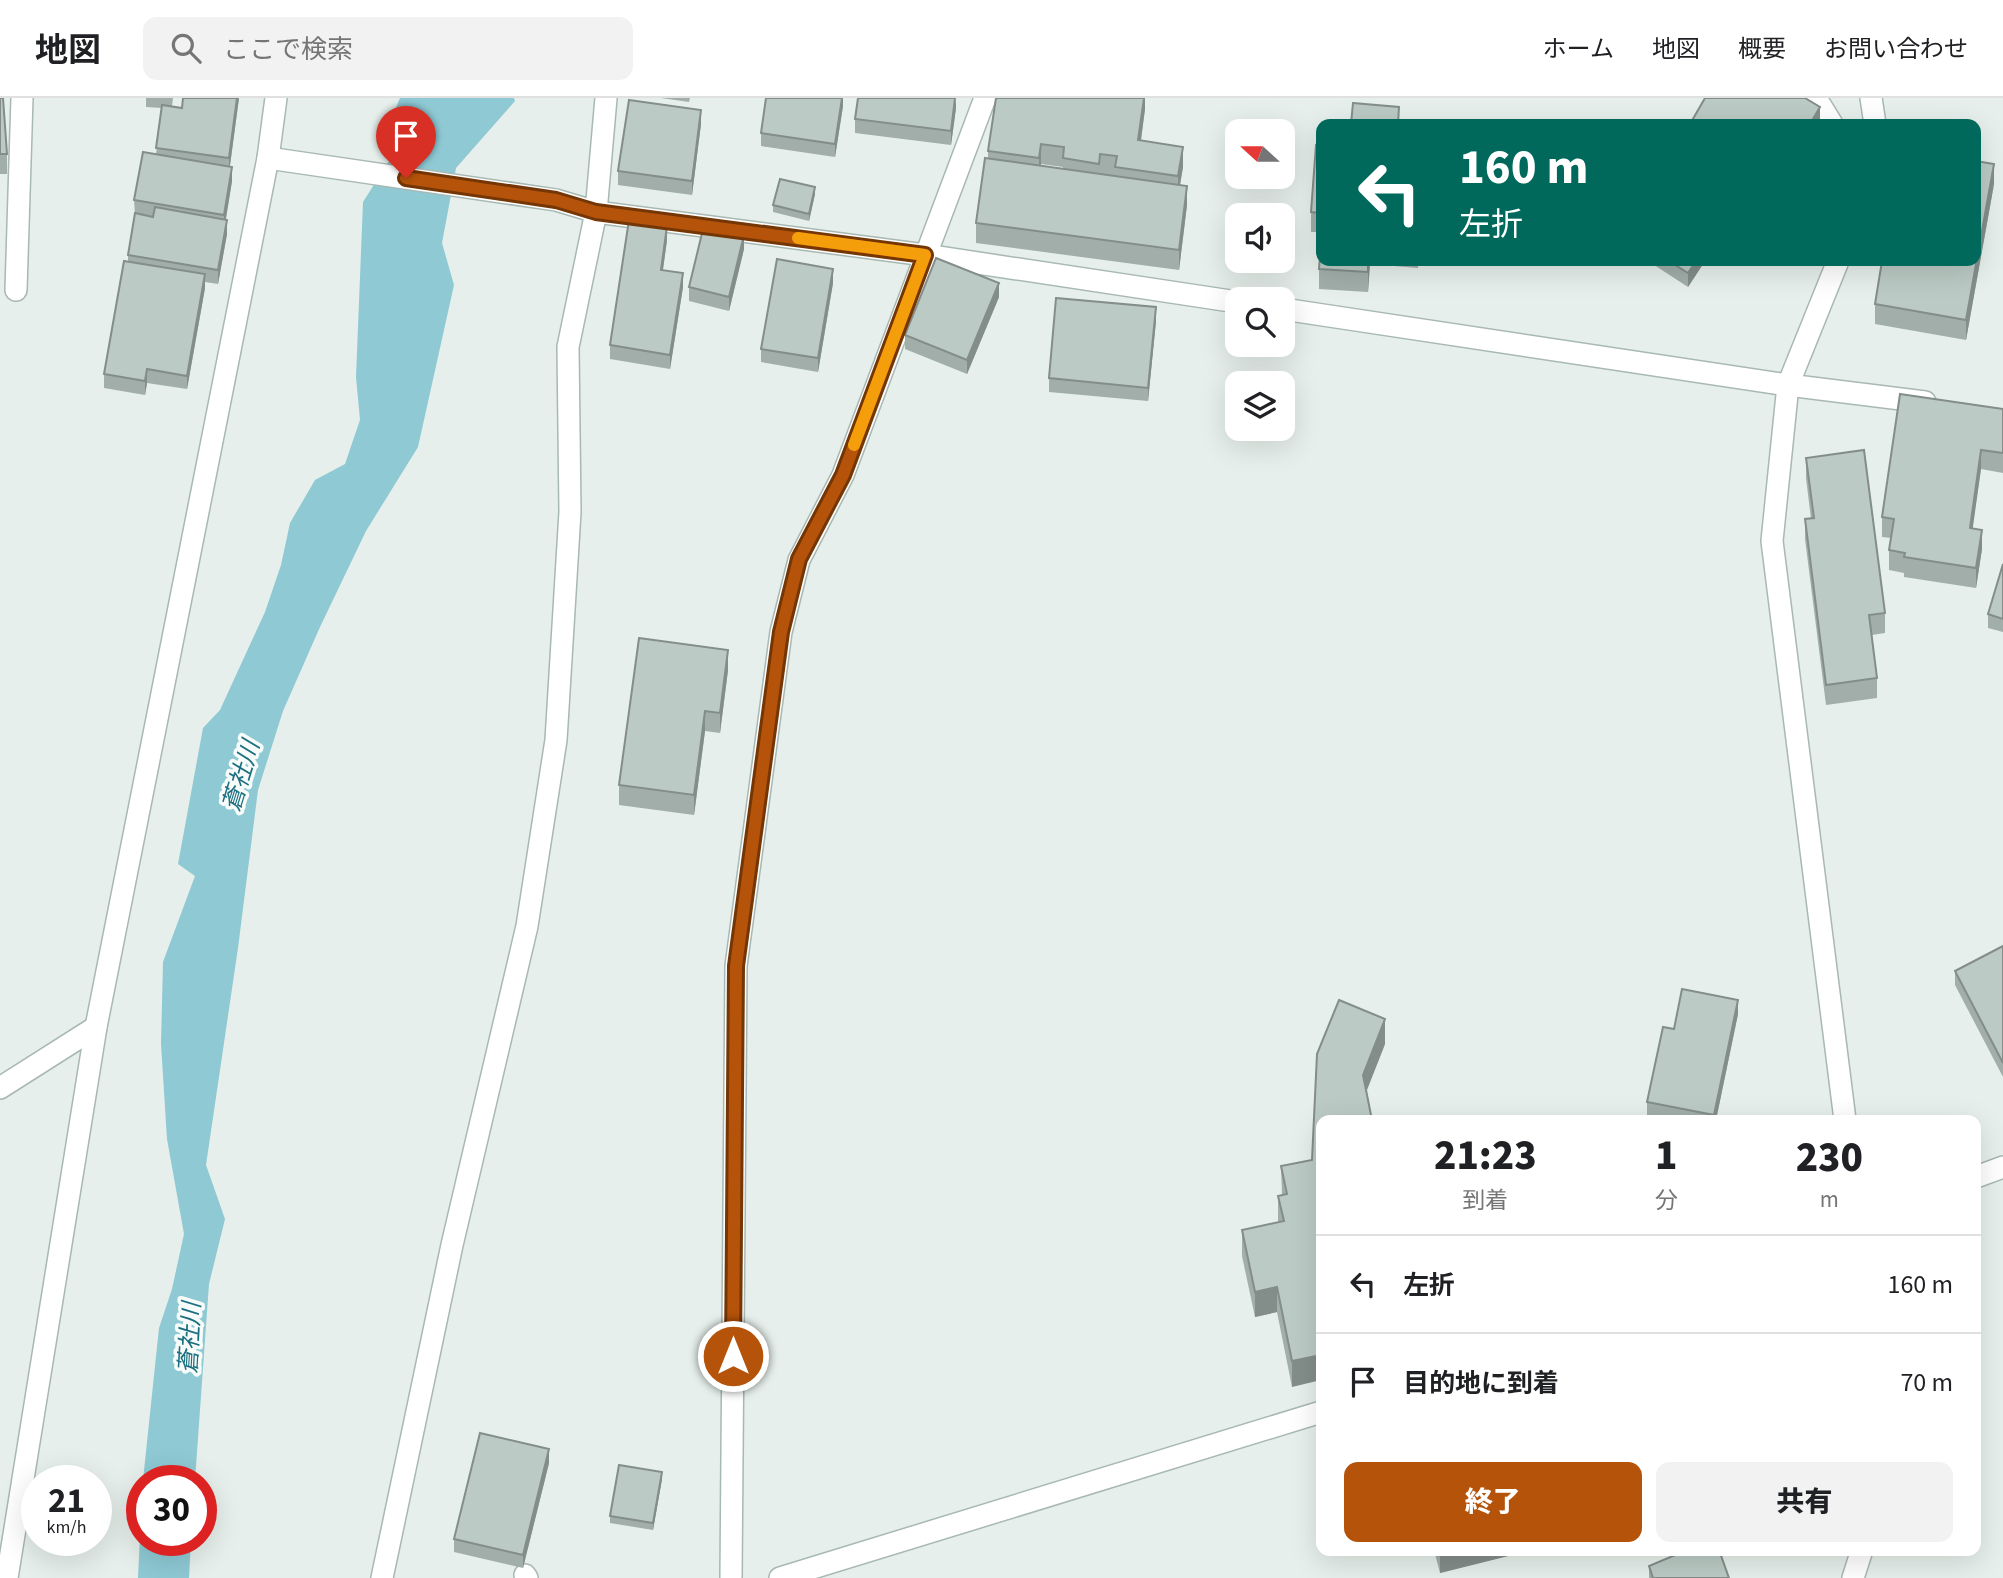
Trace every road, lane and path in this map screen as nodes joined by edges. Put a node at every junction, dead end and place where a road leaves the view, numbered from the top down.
1 (22, 98) edge
2 (276, 98) edge
3 (606, 98) edge
4 (985, 98) edge
5 (1816, 98) edge
6 (1871, 98) edge
7 (1829, 119) edge
8 (1874, 119) edge
9 (268, 158) junction
10 (596, 212) junction
11 (925, 255) junction
12 (1836, 266) edge
13 (16, 290) dead end
14 (1225, 300) edge
15 (1295, 311) edge
16 (1788, 385) junction
17 (1949, 405) edge
18 (96, 1027) junction
19 (0, 1088) edge
20 (1845, 1115) edge
21 (2003, 1167) edge
22 (1981, 1175) edge
23 (1316, 1414) edge
24 (1860, 1556) edge
25 (8, 1578) edge
26 (382, 1578) edge
27 (731, 1578) edge
28 (780, 1578) edge
29 (1853, 1578) edge

1 - 13 street
2 - 9 street
3 - 10 street
4 - 11 street
5 - 7 street
6 - 8 street
9 - 10 street
9 - 18 street
10 - 11 street
10 - 26 street
11 - 14 street
11 - 27 street
12 - 16 street
15 - 16 street
16 - 17 street
16 - 20 street
18 - 19 street
18 - 25 street
21 - 22 street
23 - 28 street
24 - 29 street

